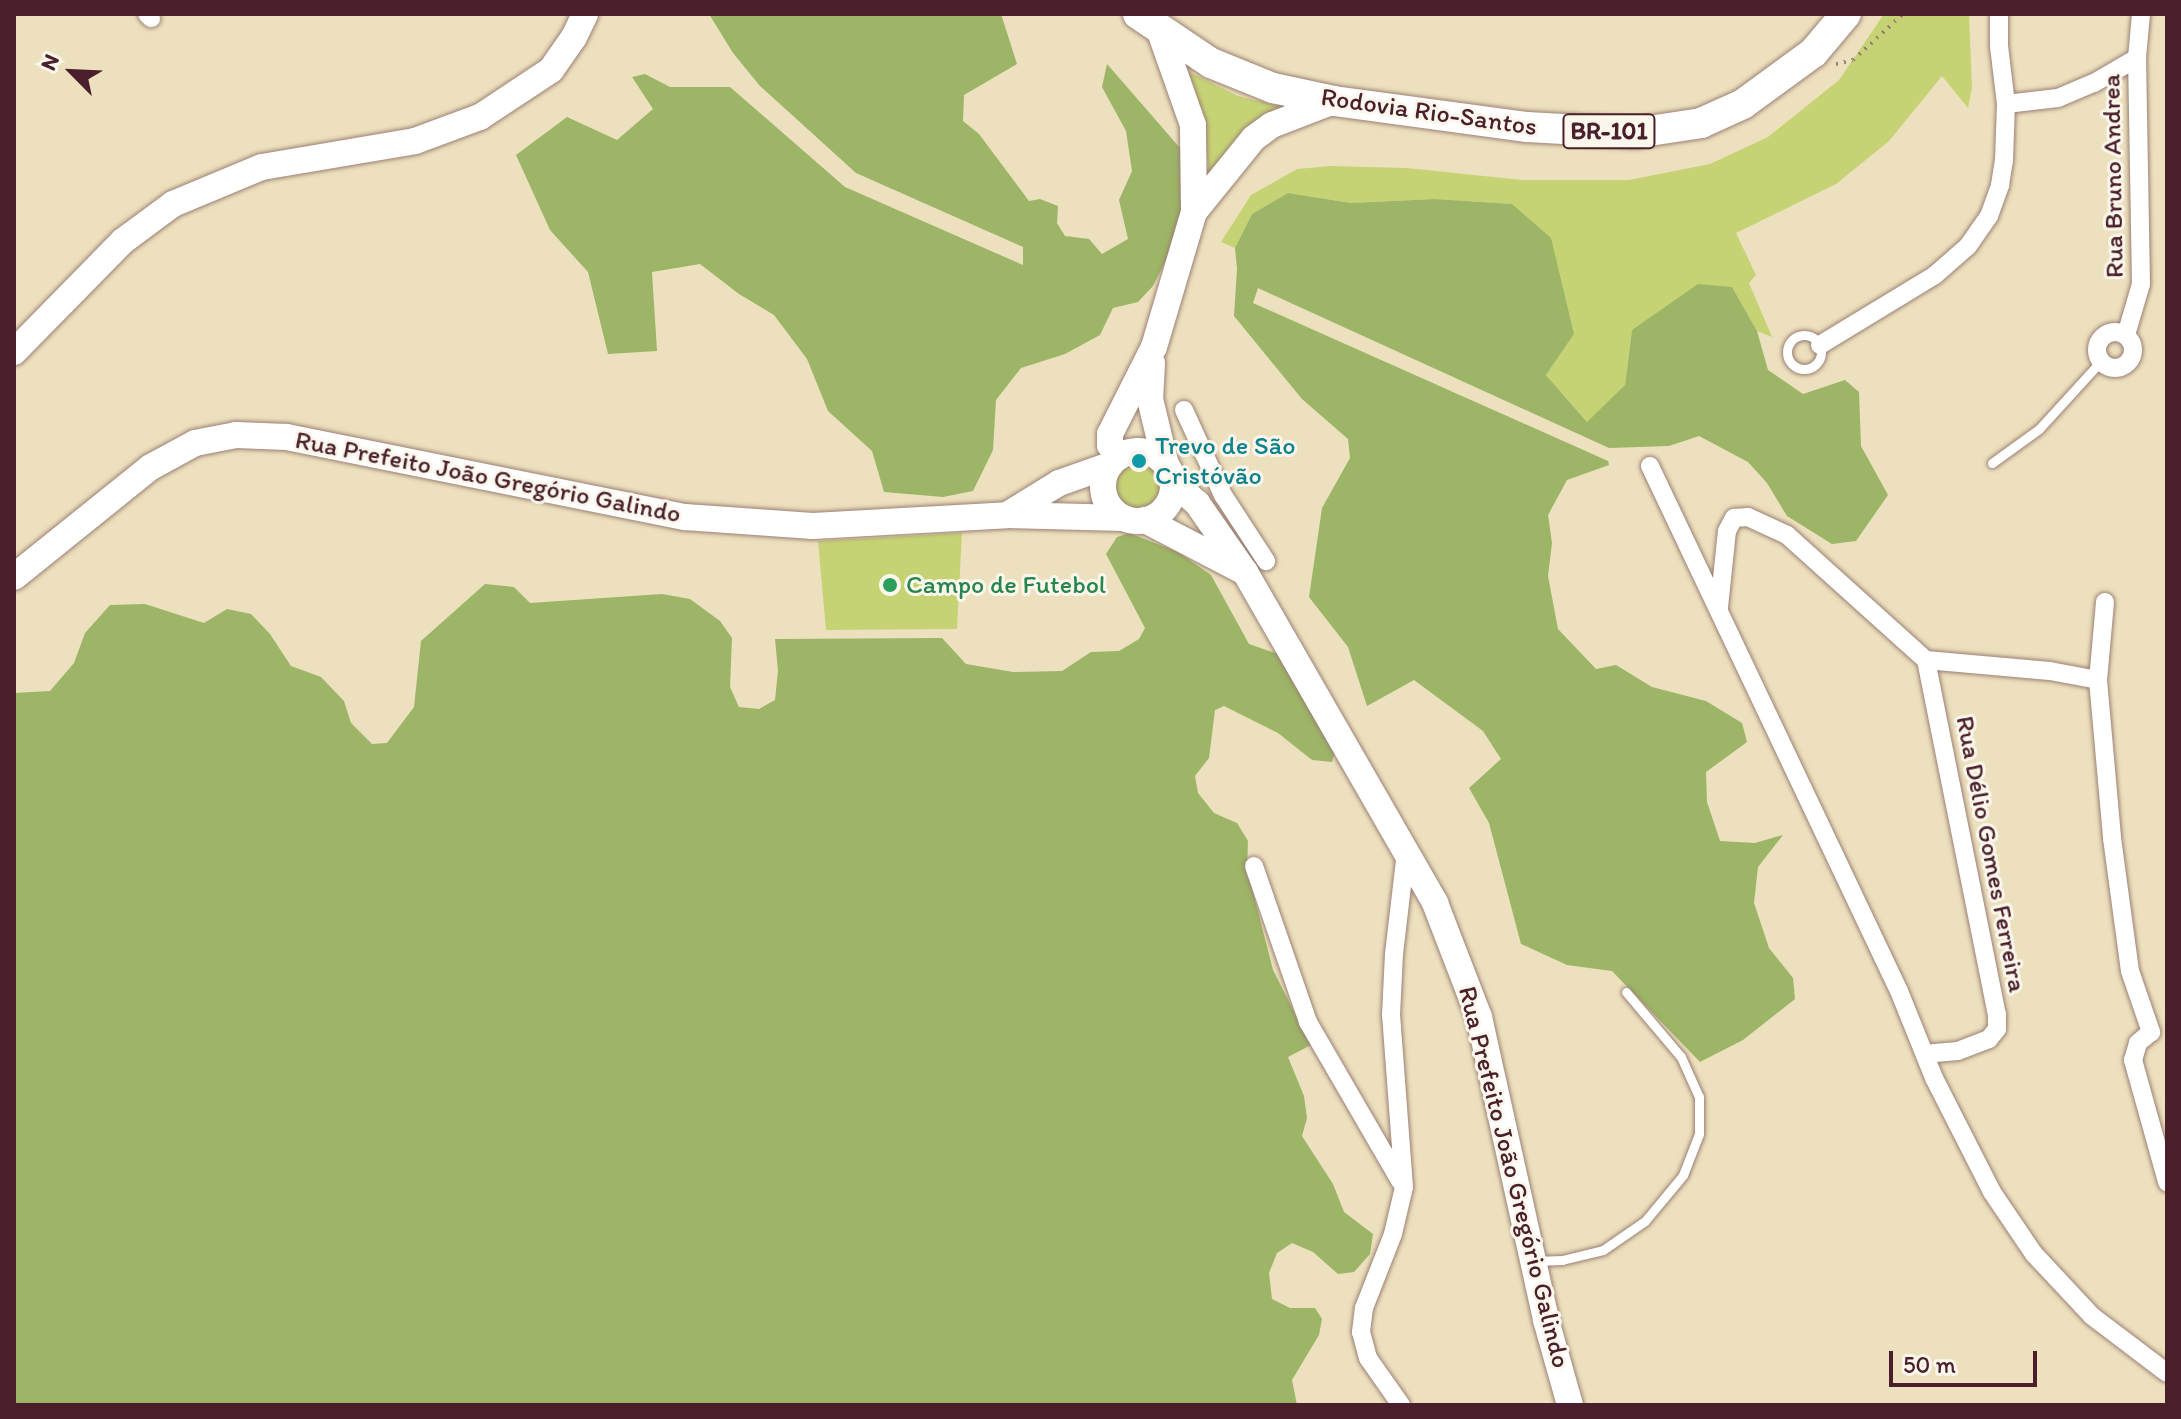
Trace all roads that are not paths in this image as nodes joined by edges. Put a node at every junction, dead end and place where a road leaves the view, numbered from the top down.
1 (585, 14) edge
2 (1846, 14) edge
3 (1999, 14) edge
4 (2141, 14) edge
5 (1149, 23) edge
6 (2137, 58) junction
7 (1334, 101) junction
8 (2006, 104) junction
9 (1194, 212) junction
10 (2126, 335) junction
11 (17, 342) edge
12 (1820, 345) dead end
13 (1154, 347) junction
14 (2101, 361) junction
15 (1184, 410) dead end
16 (1114, 461) junction
17 (1992, 463) dead end
18 (1650, 466) dead end
19 (1169, 474) junction
20 (1223, 495) junction
21 (1197, 503) junction
22 (1007, 515) junction
23 (1134, 519) junction
24 (1256, 567) junction
25 (14, 577) edge
26 (2105, 602) dead end
27 (1719, 607) junction
28 (1926, 660) junction
29 (2098, 680) junction
30 (1407, 849) junction
31 (1254, 866) dead end
32 (1626, 992) dead end
33 (2159, 1032) edge
34 (1926, 1054) junction
35 (2167, 1182) edge
36 (1404, 1187) junction
37 (1532, 1261) junction
38 (2167, 1373) edge
39 (1401, 1405) edge
40 (1570, 1405) edge

1 - 11 main road
2 - 7 highway, Rodovia Rio-Santos / BR-101
3 - 8 street
4 - 6 street, Rua Bruno Andrea
5 - 7 highway, Rodovia Rio-Santos / BR-101
5 - 9 main road
6 - 8 street
6 - 10 street, Rua Bruno Andrea
7 - 9 main road
8 - 12 street
9 - 13 main road
10 - 14 street
10 - 14 street
13 - 16 main road
13 - 19 main road
14 - 17 lane
15 - 20 street
16 - 19 main road
16 - 22 main road
16 - 23 main road
18 - 27 street
19 - 21 main road, Rua Prefeito João Gregório Galindo
19 - 23 main road
20 - 21 street
20 - 24 street
21 - 24 main road, Rua Prefeito João Gregório Galindo
22 - 23 main road, Rua Prefeito João Gregório Galindo
22 - 25 main road, Rua Prefeito João Gregório Galindo
23 - 24 main road
24 - 30 main road, Rua Prefeito João Gregório Galindo
26 - 29 street
27 - 28 street
27 - 34 street
28 - 29 street
28 - 34 street, Rua Délio Gomes Ferreira
29 - 33 street
30 - 36 street
30 - 37 main road, Rua Prefeito João Gregório Galindo
31 - 36 street
32 - 37 lane
33 - 35 street
34 - 38 street
36 - 39 street
37 - 40 main road, Rua Prefeito João Gregório Galindo

